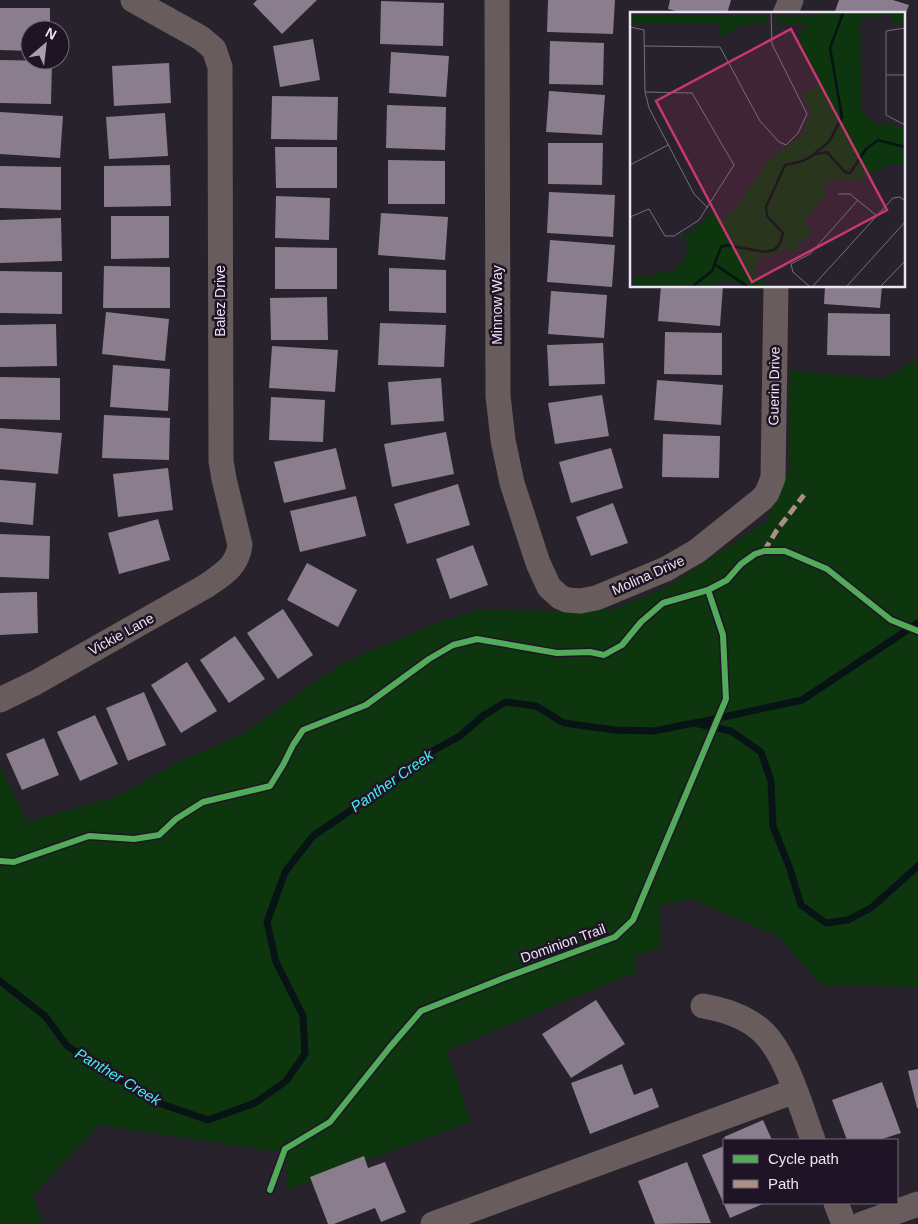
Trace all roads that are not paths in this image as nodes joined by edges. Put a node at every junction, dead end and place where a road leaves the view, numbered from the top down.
1 (133, 0) edge
2 (497, 0) edge
3 (791, 0) edge
4 (786, 12) edge
5 (776, 288) edge
6 (770, 486) joint
7 (237, 560) joint
8 (560, 597) joint
9 (0, 700) edge
10 (703, 1006) dead end
11 (795, 1091) junction
12 (813, 1139) edge
13 (836, 1204) edge
14 (918, 1204) edge
15 (433, 1224) edge
16 (844, 1224) edge
17 (862, 1224) edge

1 - 7 street, Balez Drive
2 - 8 street, Minnow Way
3 - 4 street
5 - 6 street, Guerin Drive
6 - 8 street, Molina Drive
7 - 9 street, Vickie Lane
10 - 11 street
11 - 12 street
11 - 15 street
13 - 16 street
14 - 17 street

